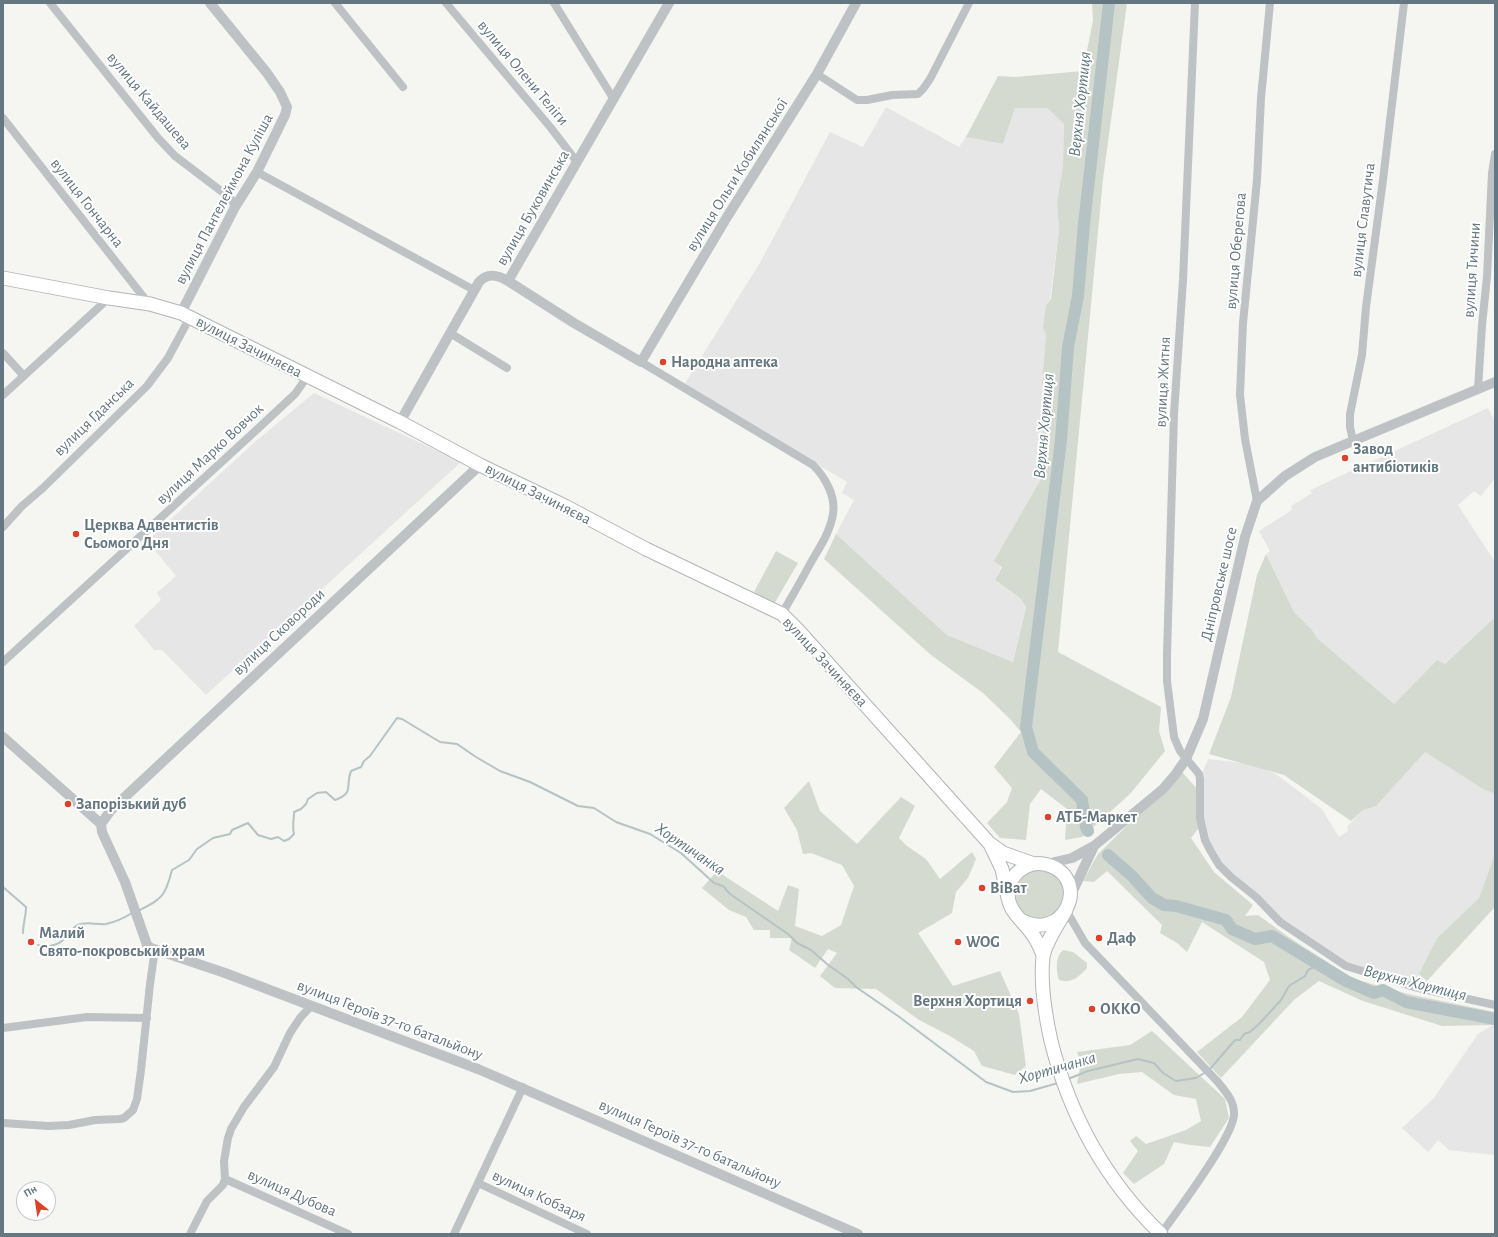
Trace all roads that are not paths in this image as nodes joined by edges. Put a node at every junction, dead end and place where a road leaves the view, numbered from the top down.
1 (50, 3) edge
2 (210, 3) edge
3 (335, 3) edge
4 (446, 3) edge
5 (554, 3) edge
6 (669, 3) edge
7 (856, 3) edge
8 (969, 3) edge
9 (1196, 3) edge
10 (1270, 3) edge
11 (1404, 3) edge
12 (817, 74) junction
13 (403, 87) dead end
14 (613, 98) junction
15 (3, 118) edge
16 (1495, 154) edge
17 (577, 162) junction
18 (257, 172) junction
19 (235, 207) junction
20 (3, 278) edge
21 (508, 281) junction
22 (474, 290) junction
23 (110, 298) junction
24 (150, 304) junction
25 (186, 315) junction
26 (450, 333) junction
27 (3, 353) edge
28 (641, 362) junction
29 (507, 368) dead end
30 (24, 376) junction
31 (307, 377) junction
32 (1495, 382) edge
33 (1478, 389) junction
34 (3, 394) edge
35 (400, 422) junction
36 (1353, 441) junction
37 (480, 465) junction
38 (1257, 501) junction
39 (3, 526) edge
40 (782, 614) junction
41 (3, 662) edge
42 (3, 737) edge
43 (1186, 759) junction
44 (102, 824) junction
45 (990, 844) junction
46 (1094, 846) junction
47 (1040, 864) junction
48 (1008, 898) junction
49 (1068, 904) junction
50 (1021, 920) junction
51 (155, 949) junction
52 (1044, 955) junction
53 (1495, 1004) edge
54 (311, 1006) junction
55 (148, 1018) junction
56 (3, 1028) edge
57 (523, 1087) junction
58 (3, 1123) edge
59 (225, 1179) junction
60 (478, 1182) junction
61 (190, 1234) edge
62 (348, 1234) edge
63 (454, 1234) edge
64 (587, 1234) edge
65 (857, 1234) edge
66 (1161, 1234) edge

1 - 19 street, вулиця Кайдашева
2 - 18 street, вулиця Пантелеймона Куліша
3 - 13 street
4 - 17 street, вулиця Олени Теліги
5 - 14 street
6 - 14 street, вулиця Буковинська
7 - 12 street, вулиця Ольги Кобилянської
8 - 12 street
9 - 43 street, вулиця Житня
10 - 38 street, вулиця Оберегова
11 - 36 street, вулиця Славутича
12 - 28 street, вулиця Ольги Кобилянської
14 - 17 street, вулиця Буковинська
15 - 24 street, вулиця Гончарна
16 - 33 street, вулиця Тичини
17 - 21 street, вулиця Буковинська
18 - 19 street, вулиця Пантелеймона Куліша
18 - 22 street
19 - 25 street, вулиця Пантелеймона Куліша
20 - 23 main road, вулиця Зачиняєва
21 - 22 street, вулиця Буковинська
21 - 28 street
22 - 26 street, вулиця Буковинська
23 - 24 main road, вулиця Зачиняєва
23 - 30 street
24 - 25 main road, вулиця Зачиняєва
25 - 31 main road, вулиця Зачиняєва
25 - 39 street, вулиця Гданська
26 - 29 street
26 - 35 street, вулиця Буковинська
27 - 30 street
28 - 40 street
30 - 34 street
31 - 35 main road, вулиця Зачиняєва
31 - 41 street, вулиця Марко Вовчок
32 - 33 street, Дніпровське шосе
33 - 36 street, Дніпровське шосе
35 - 37 main road, вулиця Зачиняєва
36 - 38 street, Дніпровське шосе
37 - 40 main road, вулиця Зачиняєва
37 - 44 street, вулиця Сковороди
38 - 43 street, Дніпровське шосе
40 - 45 main road, вулиця Зачиняєва
42 - 44 street
43 - 46 street, Дніпровське шосе
43 - 53 street, вулиця Житня
44 - 51 street
45 - 47 main road
45 - 48 main road
46 - 47 street, Дніпровське шосе
46 - 49 street
47 - 48 main road
47 - 49 main road
48 - 50 main road
49 - 50 main road
49 - 52 main road
49 - 66 street
50 - 52 main road
51 - 54 street, вулиця Героїв 37-го батальйону
51 - 55 street
52 - 66 main road
54 - 57 street, вулиця Героїв 37-го батальйону
54 - 59 street
55 - 56 street
55 - 58 street
57 - 60 street
57 - 65 street, вулиця Героїв 37-го батальйону
59 - 61 street
59 - 62 street, вулиця Дубова
60 - 63 street
60 - 64 street, вулиця Кобзаря

